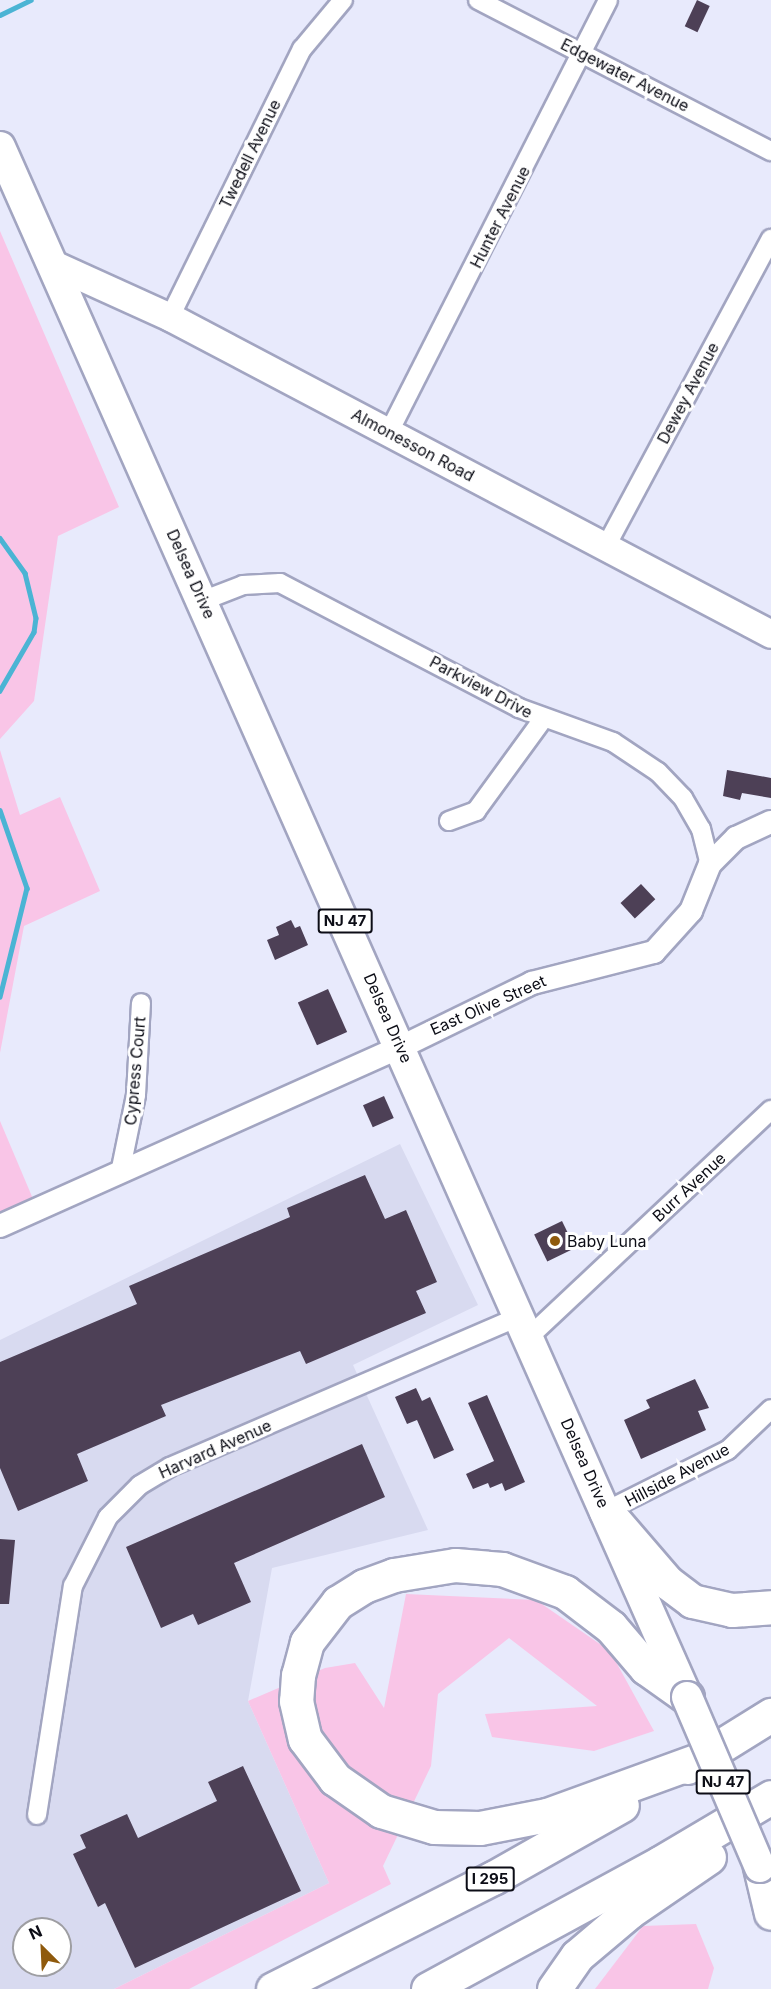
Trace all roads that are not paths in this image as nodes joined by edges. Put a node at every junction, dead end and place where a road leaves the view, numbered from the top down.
1 (343, 0) edge
2 (478, 0) edge
3 (608, 0) edge
4 (584, 54) junction
5 (0, 147) edge
6 (771, 151) edge
7 (771, 239) edge
8 (51, 264) junction
9 (170, 317) junction
10 (389, 432) junction
11 (605, 548) junction
12 (202, 601) junction
13 (771, 634) edge
14 (543, 719) junction
15 (449, 821) dead end
16 (771, 822) edge
17 (710, 864) junction
18 (141, 1003) dead end
19 (401, 1047) junction
20 (771, 1110) edge
21 (120, 1173) junction
22 (0, 1226) edge
23 (524, 1327) junction
24 (771, 1409) edge
25 (606, 1511) junction
26 (771, 1607) edge
27 (687, 1697) junction
28 (771, 1715) edge
29 (701, 1759) junction
30 (771, 1799) edge
31 (37, 1815) dead end
32 (765, 1880) edge
33 (771, 1913) edge
34 (273, 1989) edge
35 (428, 1989) edge
36 (554, 1989) edge

1 - 9 street, Twedell Avenue
2 - 4 street, Edgewater Avenue
3 - 4 street, Hunter Avenue
4 - 6 street, Edgewater Avenue
4 - 10 street, Hunter Avenue
5 - 8 main road, Delsea Drive / NJ 47
7 - 11 street, Dewey Avenue
8 - 9 main road, Almonesson Road
8 - 12 main road, Delsea Drive / NJ 47
9 - 10 main road, Almonesson Road
10 - 11 main road, Almonesson Road
11 - 13 main road, Almonesson Road
12 - 14 street, Parkview Drive
12 - 19 main road, Delsea Drive / NJ 47
14 - 15 street
14 - 17 street, Parkview Drive
16 - 17 street, East Olive Street
17 - 19 street, East Olive Street
18 - 21 street, Cypress Court
19 - 21 street, East Olive Street
19 - 23 main road, Delsea Drive / NJ 47
20 - 23 street, Burr Avenue
21 - 22 street, East Olive Street
23 - 25 main road, Delsea Drive / NJ 47
23 - 31 street, Harvard Avenue
24 - 25 street, Hillside Avenue
25 - 26 highway
25 - 27 main road, Delsea Drive / NJ 47
27 - 29 highway
27 - 32 main road, Delsea Drive / NJ 47, bridge
28 - 29 highway, I 295
29 - 34 highway, I 295
30 - 35 highway
30 - 36 highway
32 - 33 highway

